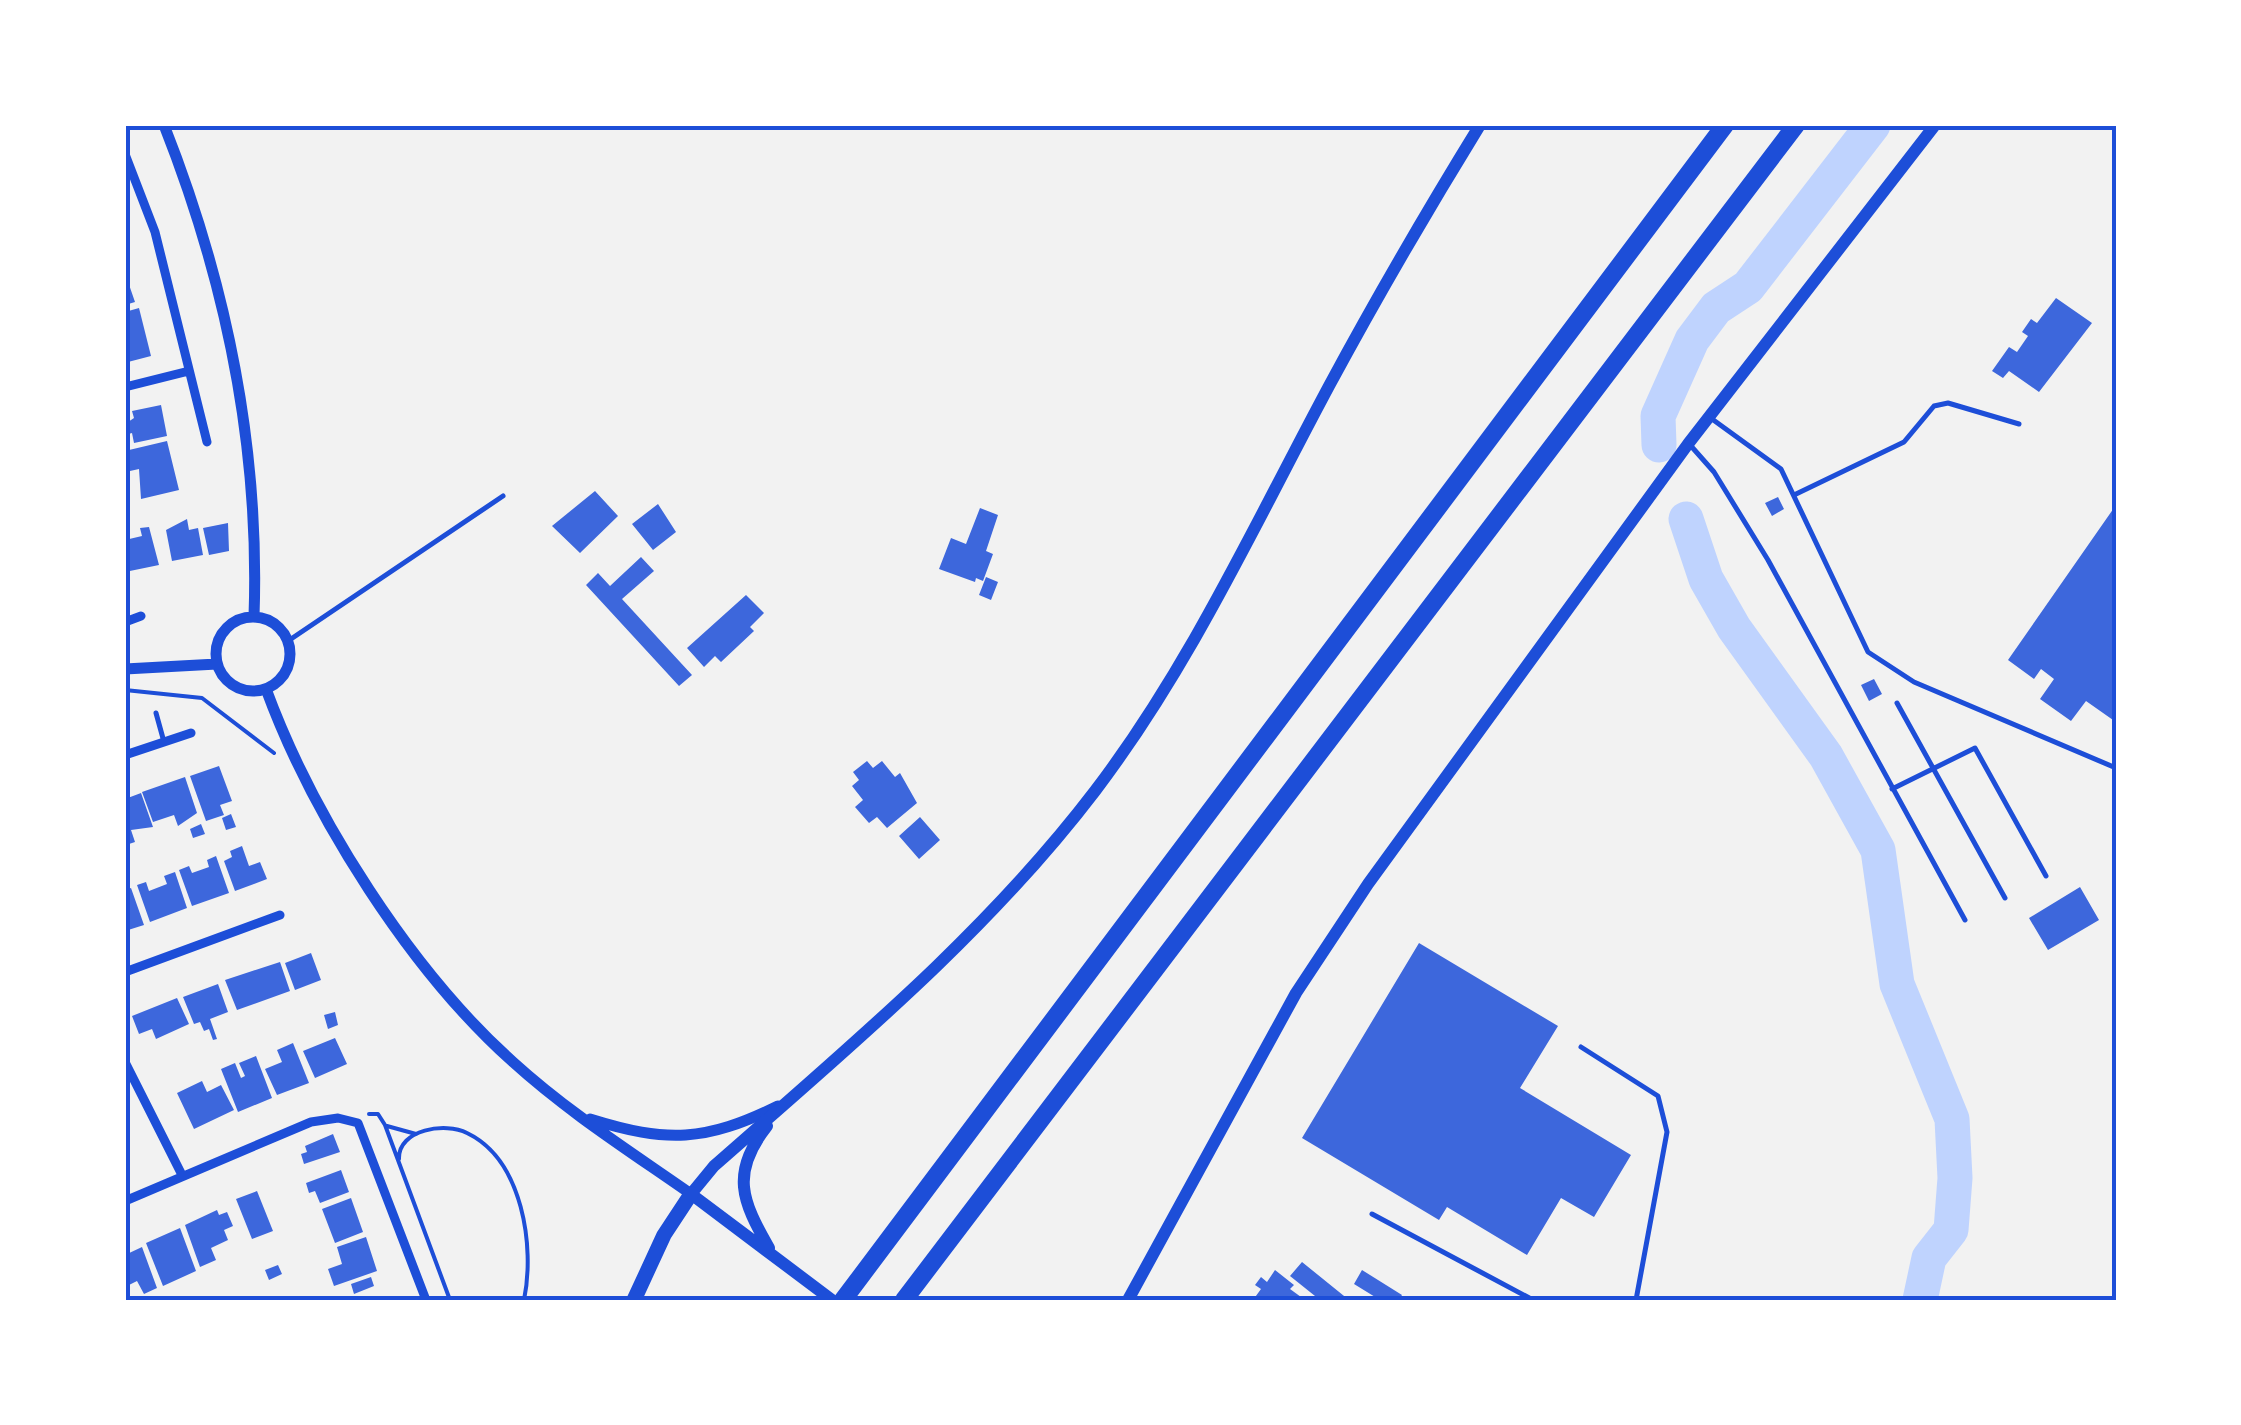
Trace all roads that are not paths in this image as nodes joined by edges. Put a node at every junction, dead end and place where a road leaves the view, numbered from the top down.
1 (164, 125) edge
2 (1480, 125) edge
3 (1726, 125) edge
4 (1796, 125) edge
5 (1935, 125) edge
6 (125, 154) edge
7 (189, 371) junction
8 (125, 387) edge
9 (1709, 417) junction
10 (2019, 424) dead end
11 (206, 442) dead end
12 (1688, 444) junction
13 (1794, 495) junction
14 (503, 496) dead end
15 (141, 616) dead end
16 (254, 617) junction
17 (125, 622) edge
18 (288, 640) junction
19 (217, 664) junction
20 (125, 670) edge
21 (266, 689) junction
22 (1898, 702) dead end
23 (156, 713) dead end
24 (191, 732) dead end
25 (164, 742) junction
26 (125, 755) edge
27 (1934, 768) junction
28 (2116, 768) edge
29 (1892, 789) junction
30 (2046, 876) dead end
31 (2005, 898) dead end
32 (280, 915) dead end
33 (1965, 920) dead end
34 (125, 972) edge
35 (1581, 1047) dead end
36 (125, 1062) edge
37 (788, 1101) junction
38 (577, 1114) junction
39 (182, 1175) junction
40 (691, 1194) junction
41 (125, 1201) edge
42 (1372, 1214) dead end
43 (772, 1253) junction
44 (426, 1300) edge
45 (634, 1300) edge
46 (832, 1300) edge
47 (843, 1300) edge
48 (904, 1300) edge
49 (1130, 1300) edge
50 (1533, 1300) edge
51 (1636, 1300) edge

1 - 16 street
2 - 37 main road
3 - 47 highway
4 - 48 highway
5 - 9 main road
6 - 7 street
7 - 8 street
7 - 11 street
9 - 12 main road
9 - 13 lane
10 - 13 lane
12 - 29 lane
12 - 49 main road
13 - 28 lane
14 - 18 lane
15 - 17 street
16 - 18 street
16 - 19 street
18 - 21 street
19 - 20 street
19 - 21 street
21 - 38 street
22 - 27 lane
23 - 25 lane
24 - 25 street
25 - 26 street
27 - 29 lane
27 - 30 lane
27 - 31 lane
29 - 33 lane
32 - 34 street
35 - 51 lane
36 - 39 street
37 - 38 street
37 - 40 main road
37 - 43 main road
38 - 40 street
39 - 41 street
39 - 44 street
40 - 43 main road
40 - 45 highway
42 - 50 lane
43 - 46 main road

